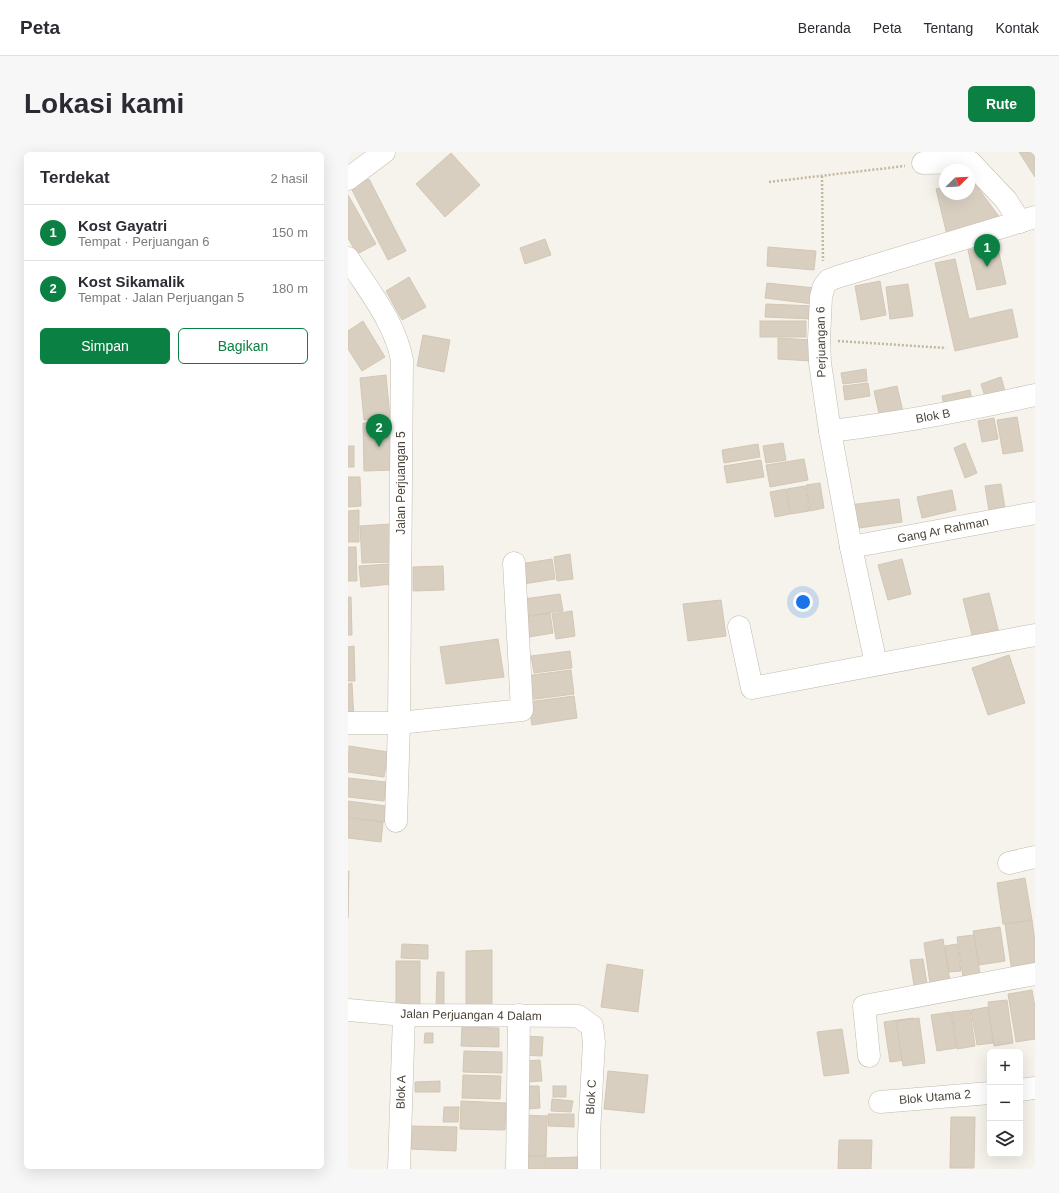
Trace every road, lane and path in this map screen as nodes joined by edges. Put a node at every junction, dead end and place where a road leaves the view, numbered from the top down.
1 (384, 152) edge
2 (974, 157) edge
3 (923, 164) joint
4 (822, 176) junction
5 (348, 179) edge
6 (769, 182) dead end
7 (1028, 220) edge
8 (348, 258) edge
9 (829, 280) junction
10 (819, 339) junction
11 (946, 348) dead end
12 (1035, 395) edge
13 (830, 431) junction
14 (1035, 513) edge
15 (851, 547) junction
16 (514, 563) dead end
17 (739, 627) dead end
18 (1035, 635) edge
19 (876, 664) junction
20 (348, 723) edge
21 (400, 723) junction
22 (396, 821) dead end
23 (1035, 858) edge
24 (1009, 863) dead end
25 (1035, 974) edge
26 (348, 1010) edge
27 (404, 1015) junction
28 (519, 1015) junction
29 (592, 1026) joint
30 (868, 1056) dead end
31 (1035, 1088) edge
32 (1023, 1090) edge
33 (987, 1093) edge
34 (880, 1102) dead end
35 (399, 1169) edge
36 (517, 1169) edge
37 (589, 1169) edge

1 - 5 street
2 - 3 street
2 - 7 street
3 - 4 path
4 - 6 path
4 - 9 path
7 - 9 street
8 - 21 street, Jalan Perjuangan 5
9 - 10 street, Perjuangan 6
10 - 11 path
10 - 13 street, Perjuangan 6
12 - 13 street, Blok B
13 - 15 street, Perjuangan 6
14 - 15 street, Gang Ar Rahman
15 - 19 street, Perjuangan 6
16 - 21 street
17 - 19 street
18 - 19 street
20 - 21 street
21 - 22 street, Jalan Perjuangan 5
23 - 24 street
25 - 30 street
26 - 27 street, Jalan Perjuangan 4 Dalam
27 - 28 street, Jalan Perjuangan 4 Dalam
27 - 35 street, Blok A
28 - 29 street, Jalan Perjuangan 4 Dalam
28 - 36 street
29 - 37 street, Blok C
31 - 32 street
33 - 34 street, Blok Utama 2

